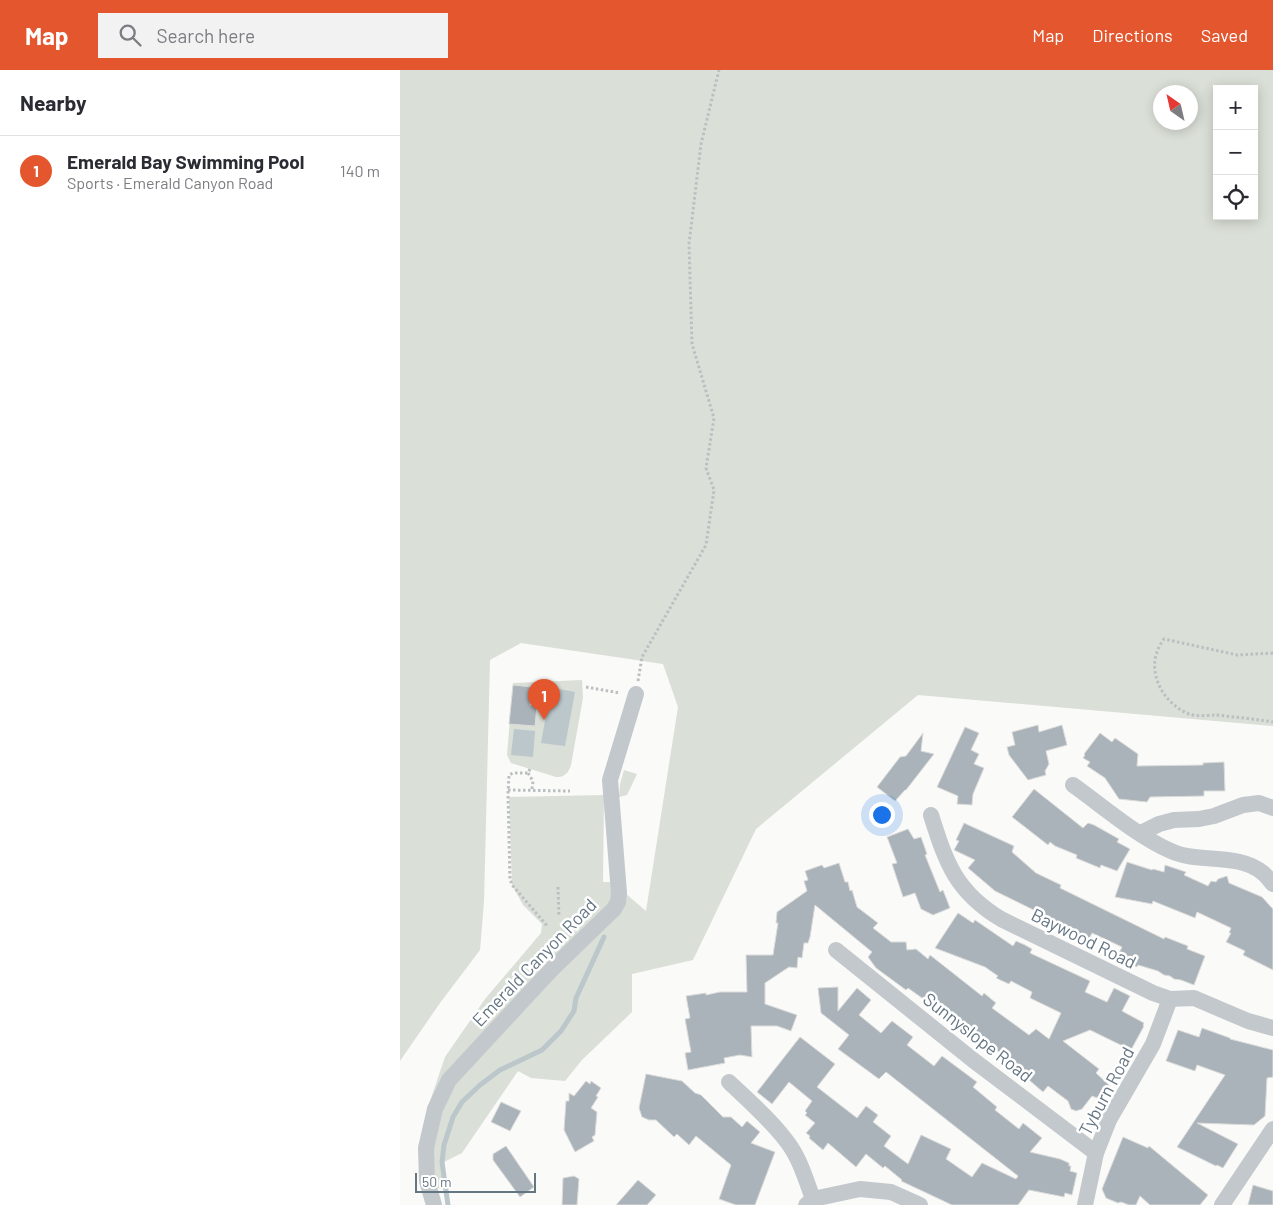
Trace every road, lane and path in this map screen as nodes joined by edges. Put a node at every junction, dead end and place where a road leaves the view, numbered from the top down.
1 (719, 70) edge
2 (1273, 653) edge
3 (586, 687) dead end
4 (636, 697) junction
5 (1273, 722) edge
6 (1074, 785) dead end
7 (532, 789) junction
8 (508, 790) junction
9 (570, 791) dead end
10 (1273, 808) edge
11 (931, 815) dead end
12 (1141, 833) junction
13 (1273, 884) edge
14 (558, 887) dead end
15 (559, 918) dead end
16 (548, 927) dead end
17 (836, 950) dead end
18 (1170, 999) junction
19 (1273, 1028) edge
20 (729, 1082) dead end
21 (1273, 1129) edge
22 (1096, 1154) junction
23 (810, 1202) edge
24 (434, 1205) edge
25 (920, 1205) edge
26 (1085, 1205) edge
27 (1222, 1205) edge

1 - 4 path
2 - 5 path
3 - 4 path
4 - 24 street, Emerald Canyon Road
6 - 12 street
7 - 8 path
7 - 8 path
7 - 9 path
8 - 16 path
10 - 12 street
11 - 18 street, Baywood Road
12 - 13 street
14 - 15 path
17 - 22 street, Sunnyslope Road
18 - 19 street, Baywood Road
18 - 22 street, Tyburn Road
20 - 23 street
21 - 27 street
22 - 26 street, Tyburn Road
23 - 25 street

